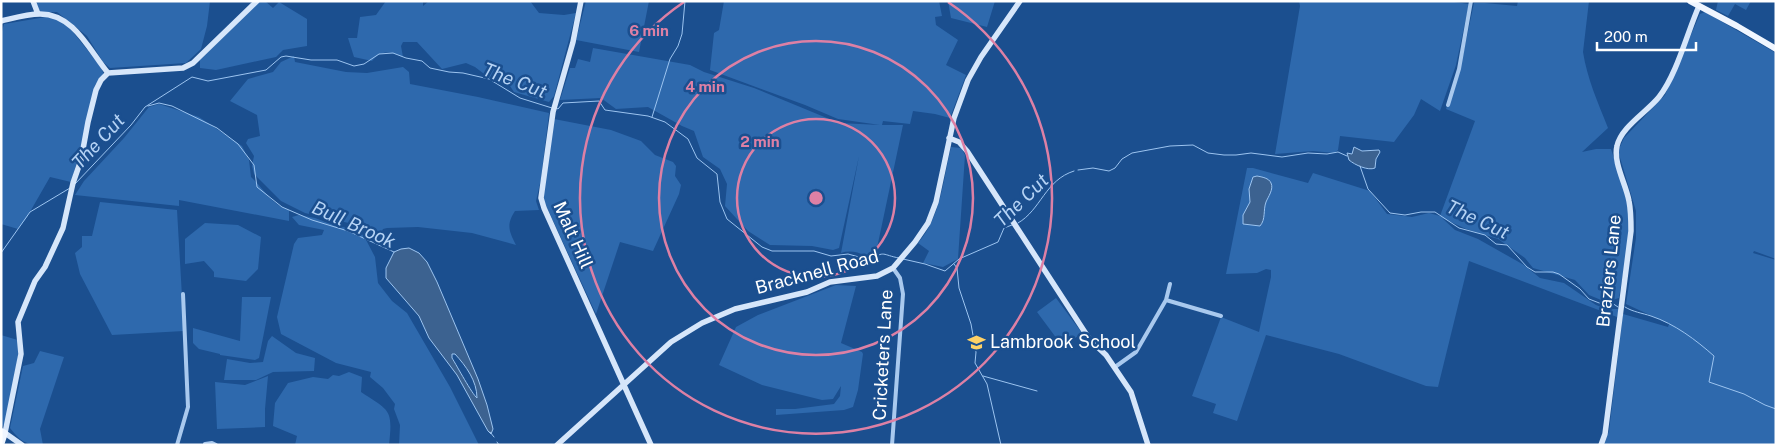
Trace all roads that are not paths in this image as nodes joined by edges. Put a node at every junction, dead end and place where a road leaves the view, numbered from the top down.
1 (33, 1) edge
2 (256, 1) edge
3 (581, 1) edge
4 (1020, 1) edge
5 (1471, 1) edge
6 (1690, 1) edge
7 (1699, 6) junction
8 (38, 14) junction
9 (1, 20) edge
10 (1776, 49) edge
11 (108, 72) junction
12 (1448, 105) dead end
13 (949, 138) junction
14 (893, 268) junction
15 (1170, 284) dead end
16 (183, 294) dead end
17 (1166, 300) junction
18 (1221, 316) dead end
19 (1115, 367) junction
20 (624, 384) junction
21 (3, 432) edge
22 (1147, 442) edge
23 (205, 444) edge
24 (1, 445) edge
25 (22, 445) edge
26 (177, 445) edge
27 (216, 445) edge
28 (557, 445) edge
29 (651, 445) edge
30 (892, 445) edge
31 (1152, 445) edge
32 (1601, 445) edge

1 - 8 street
2 - 11 street
3 - 20 street, Malt Hill
4 - 13 street, Bracknell Road
5 - 12 street
6 - 7 main road
7 - 10 main road
7 - 32 street, Braziers Lane
8 - 9 street
8 - 11 street
11 - 21 street
13 - 14 street, Bracknell Road
13 - 19 street
14 - 20 street, Bracknell Road
14 - 30 street, Cricketers Lane
15 - 17 street
16 - 26 street
17 - 18 street
17 - 19 street
19 - 22 street
20 - 28 street, Bracknell Road
20 - 29 street, Malt Hill
21 - 24 main road
21 - 25 street
22 - 31 street
23 - 27 street

